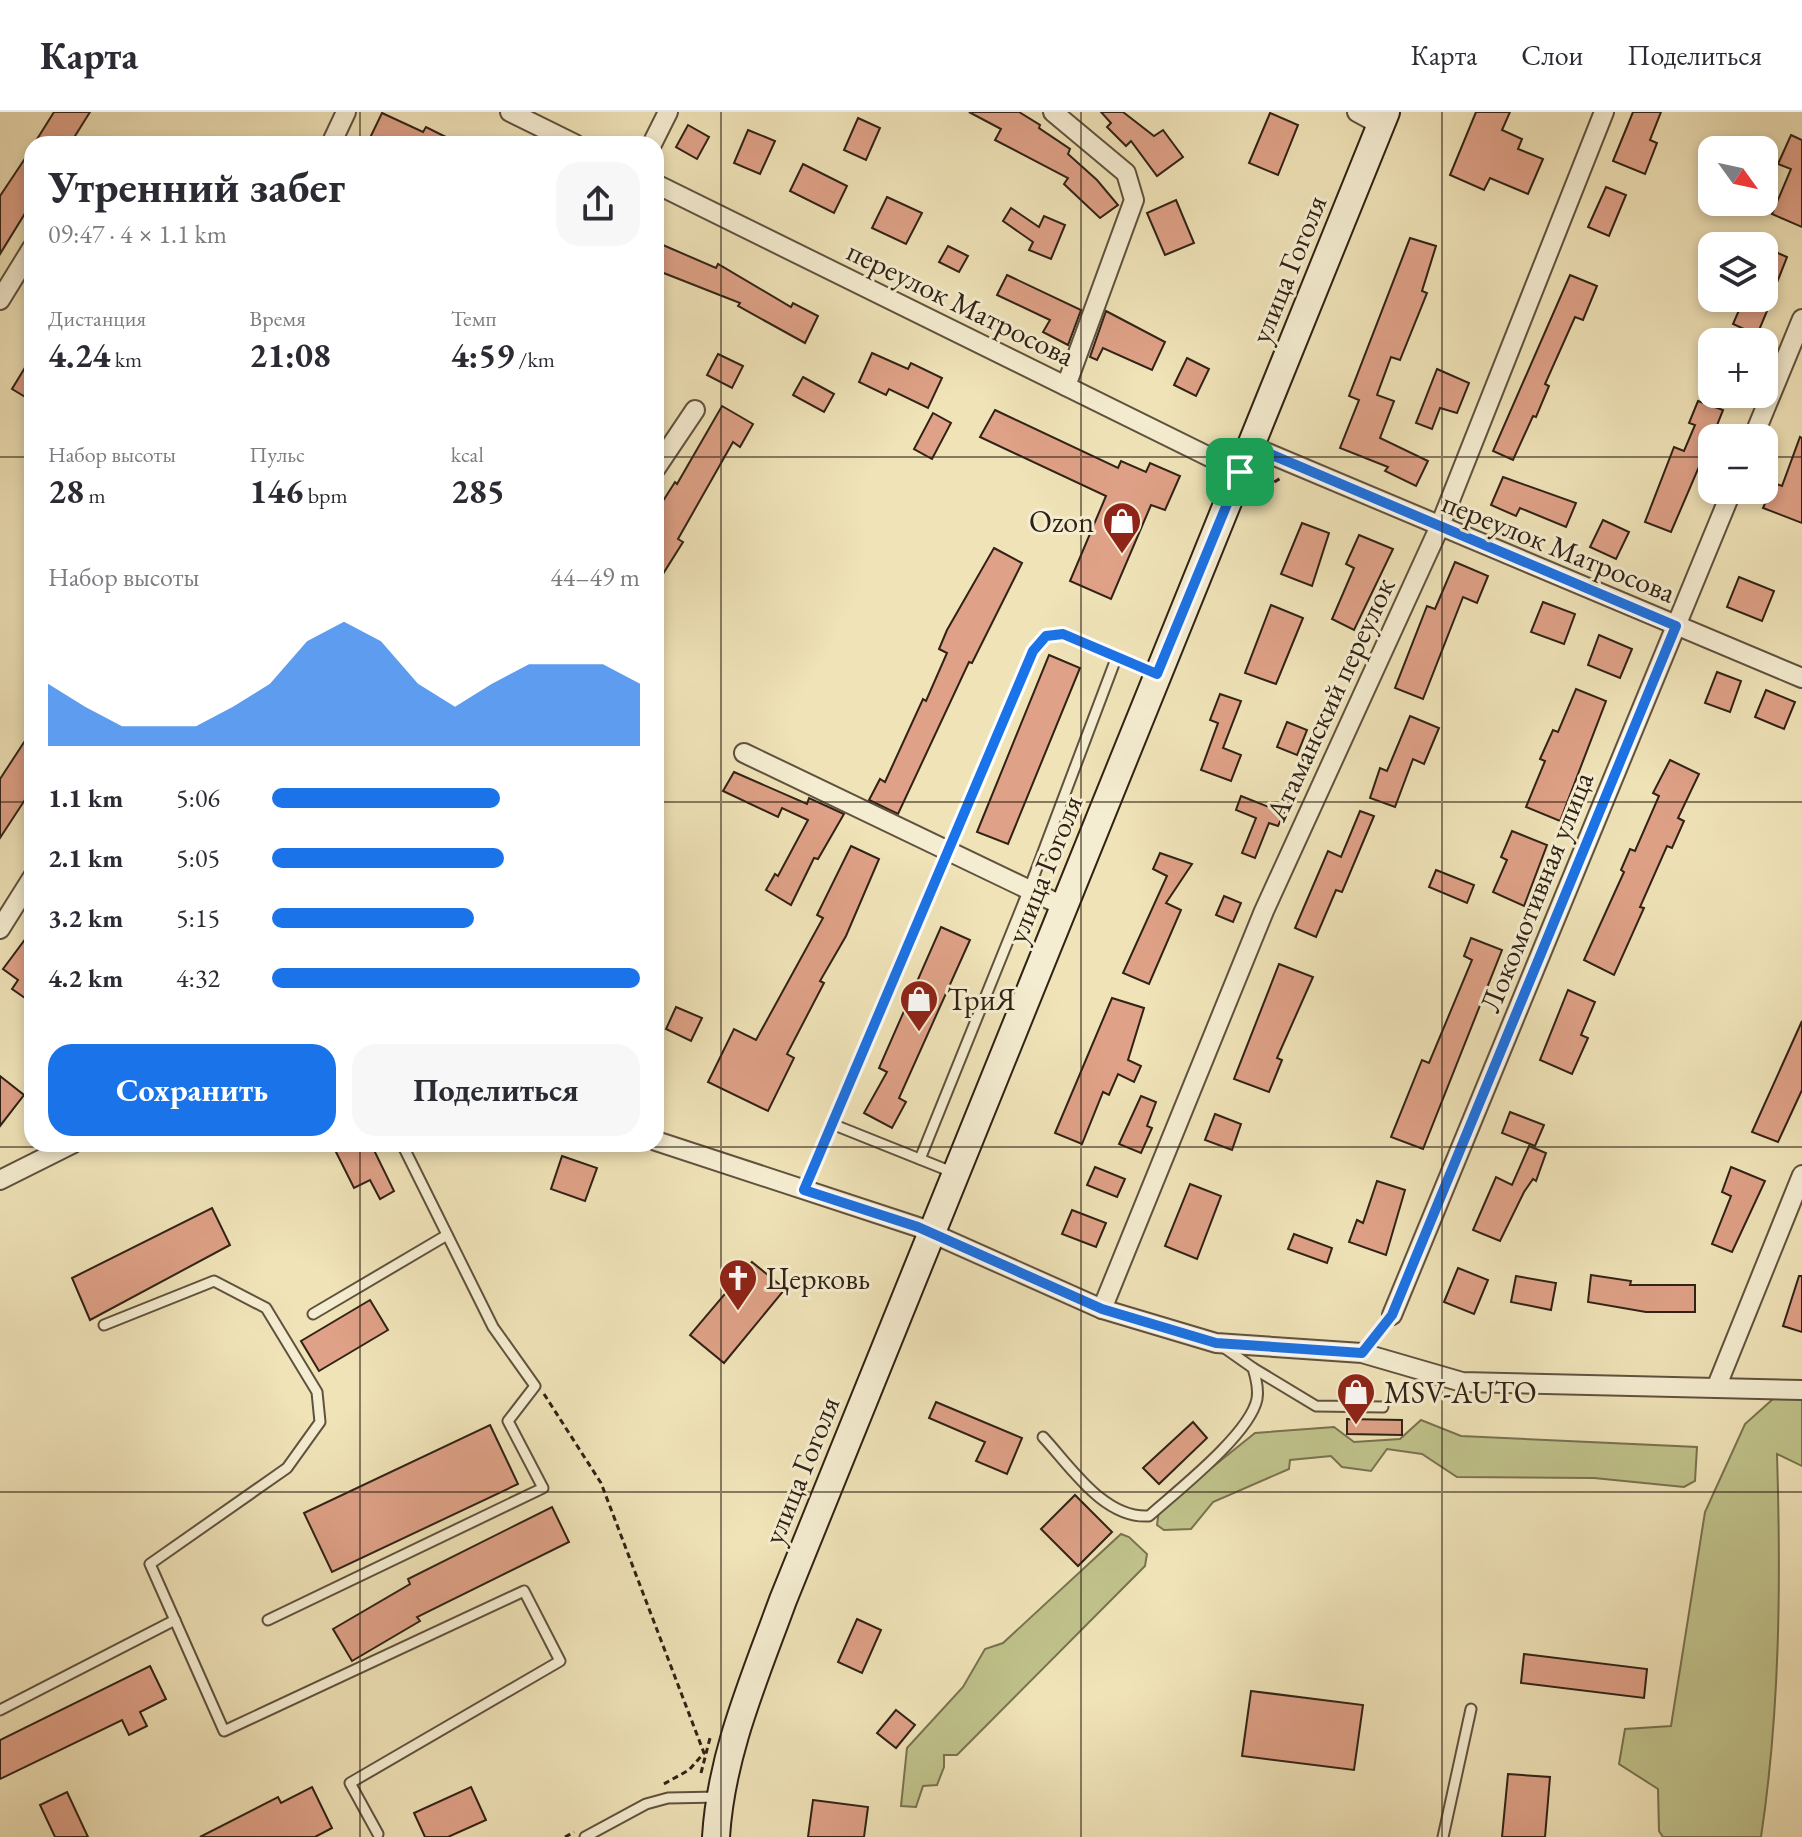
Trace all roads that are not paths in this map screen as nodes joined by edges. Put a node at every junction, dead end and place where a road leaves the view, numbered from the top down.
1 (346, 112) edge
2 (510, 112) edge
3 (668, 112) edge
4 (1053, 112) edge
5 (1357, 112) edge
6 (1604, 112) edge
7 (1384, 118) edge
8 (335, 136) edge
9 (559, 136) edge
10 (656, 136) edge
11 (664, 188) edge
12 (24, 261) edge
13 (0, 300) edge
14 (1802, 319) edge
15 (1066, 386) junction
16 (695, 410) dead end
17 (1759, 424) edge
18 (1251, 446) junction
19 (664, 456) edge
20 (1240, 472) junction
21 (1726, 504) edge
22 (1439, 528) junction
23 (1676, 626) junction
24 (1117, 656) junction
25 (1157, 674) junction
26 (1802, 678) edge
27 (744, 753) dead end
28 (949, 851) junction
29 (1029, 889) junction
30 (24, 891) edge
31 (1063, 906) junction
32 (0, 929) edge
33 (832, 1124) junction
34 (664, 1144) edge
35 (56, 1152) edge
36 (406, 1152) edge
37 (920, 1159) junction
38 (956, 1173) junction
39 (1802, 1175) edge
40 (0, 1180) edge
41 (804, 1190) junction
42 (932, 1233) junction
43 (447, 1235) junction
44 (1102, 1309) junction
45 (313, 1314) dead end
46 (1392, 1315) dead end
47 (104, 1325) dead end
48 (1216, 1343) junction
49 (1253, 1368) junction
50 (1716, 1388) junction
51 (1802, 1390) edge
52 (1383, 1407) dead end
53 (1043, 1437) dead end
54 (175, 1620) junction
55 (268, 1620) dead end
56 (1471, 1709) dead end
57 (0, 1710) edge
58 (719, 1797) junction
59 (581, 1834) edge
60 (376, 1836) edge
61 (720, 1836) edge
62 (1443, 1837) edge

1 - 8 street
2 - 9 street
3 - 10 street
4 - 15 street
5 - 7 street
6 - 22 street, Атаманский переулок
7 - 18 main road, улица Гоголя
11 - 15 street, переулок Матросова
12 - 13 street
14 - 17 street
15 - 20 street, переулок Матросова
16 - 19 street
18 - 20 main road, улица Гоголя
18 - 22 street, переулок Матросова
20 - 25 main road, улица Гоголя
21 - 23 street, Локомотивная улица
22 - 23 street, переулок Матросова
22 - 44 street, Атаманский переулок
23 - 26 street, переулок Матросова
23 - 46 street, Локомотивная улица
24 - 25 lane
24 - 28 lane
24 - 29 lane
25 - 31 main road, улица Гоголя
27 - 28 street
28 - 29 street
28 - 33 lane
29 - 31 street
29 - 37 lane
30 - 32 street
31 - 38 main road, улица Гоголя
33 - 37 lane
33 - 41 lane
34 - 41 street
35 - 40 street
36 - 43 lane
37 - 38 lane
38 - 42 main road, улица Гоголя
39 - 50 street
41 - 42 street
42 - 44 street
42 - 58 main road, улица Гоголя
43 - 45 lane
43 - 55 lane
44 - 48 street
47 - 54 lane
48 - 49 lane
48 - 50 street
49 - 52 lane
49 - 53 lane
50 - 51 street
54 - 57 lane
54 - 60 lane
56 - 62 lane
58 - 59 lane
58 - 61 main road, улица Гоголя

